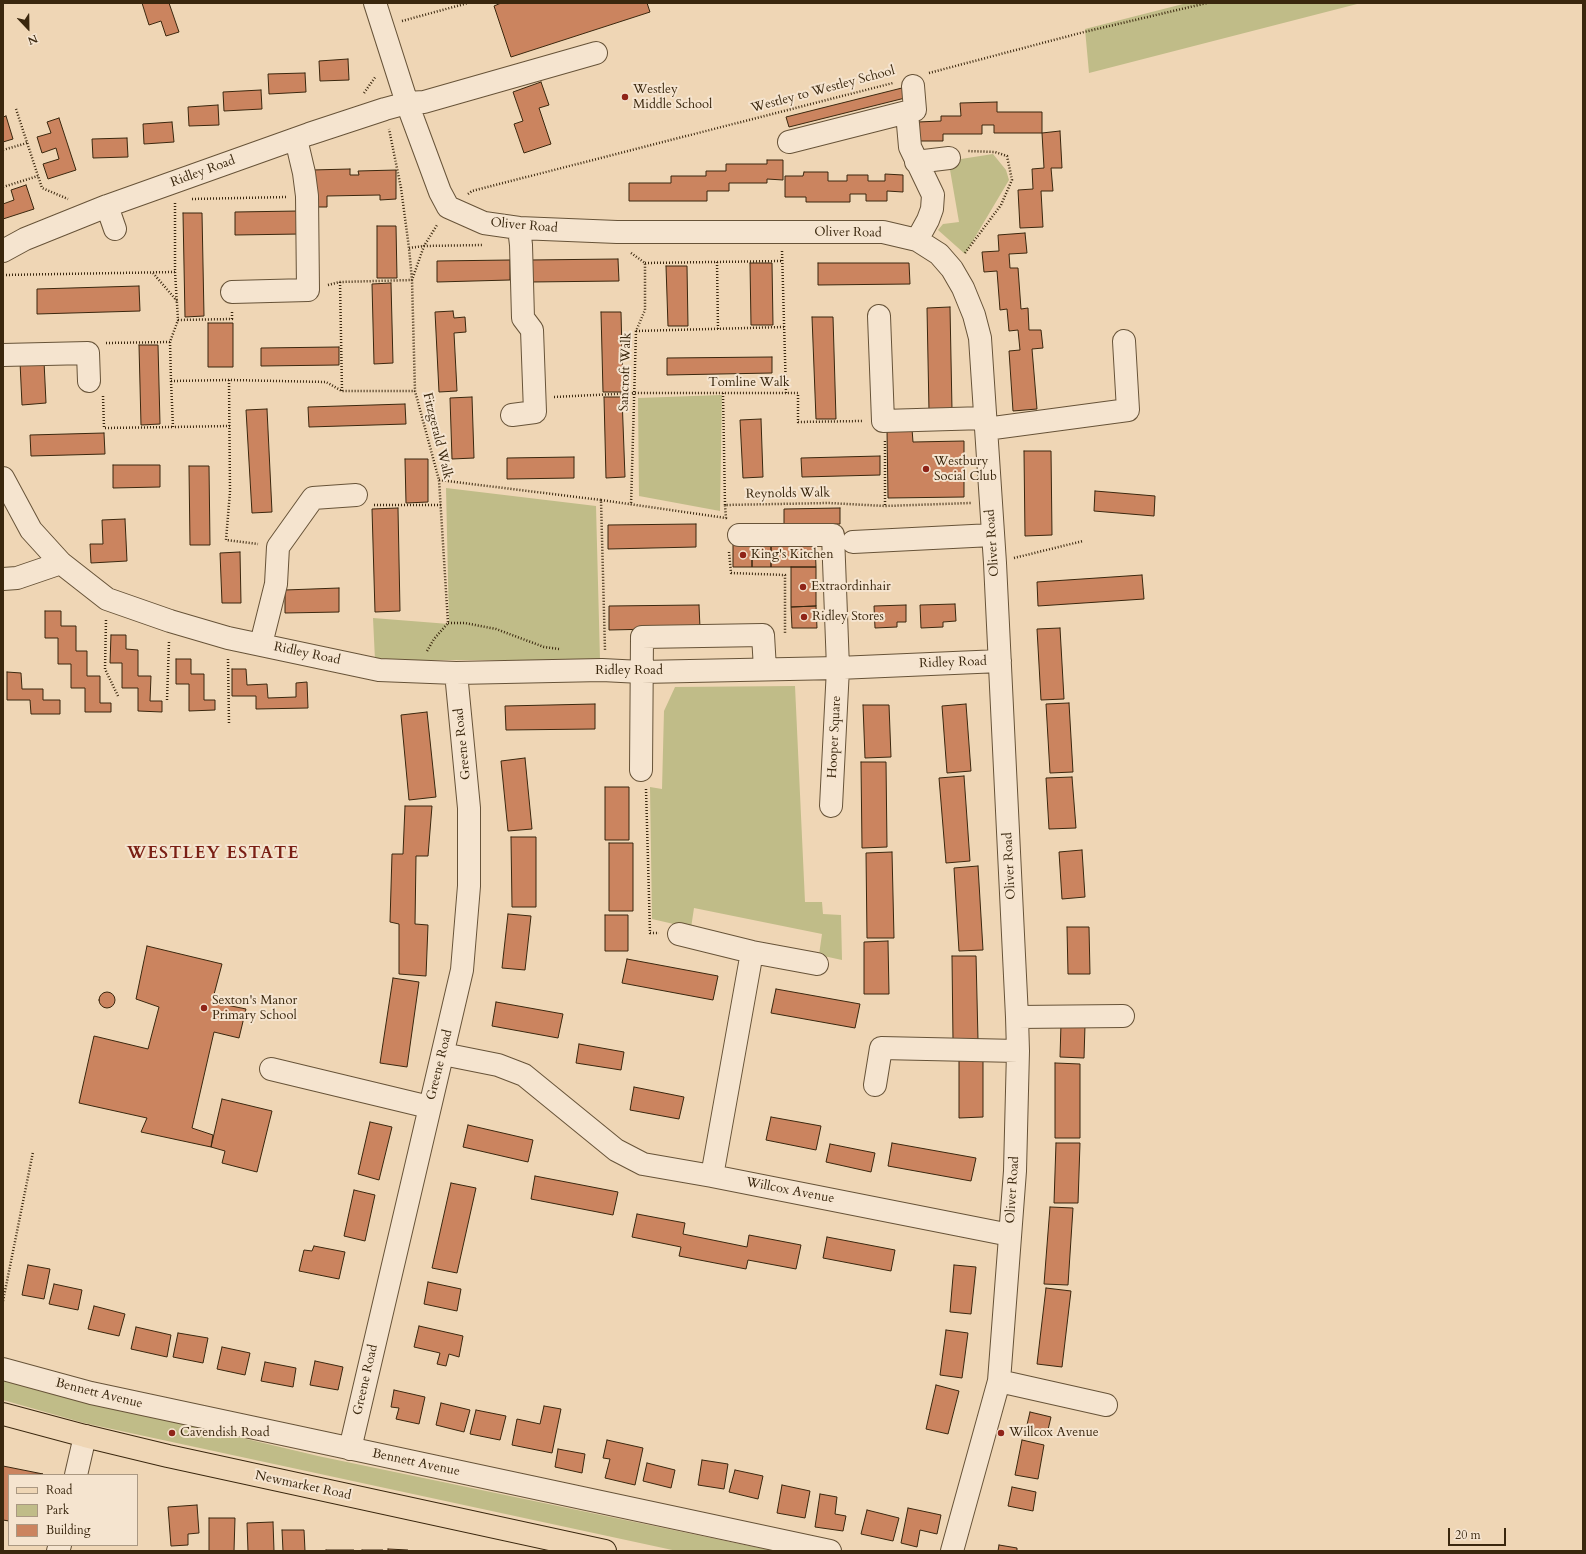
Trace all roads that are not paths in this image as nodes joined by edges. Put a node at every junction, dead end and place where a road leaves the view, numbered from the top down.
1 (375, 3) edge
2 (596, 53) dead end
3 (911, 81) road end
4 (407, 103) junction
5 (907, 113) junction
6 (296, 139) junction
7 (789, 142) dead end
8 (949, 158) road end
9 (916, 162) junction
10 (107, 206) junction
11 (519, 228) junction
12 (115, 229) dead end
13 (917, 240) junction
14 (3, 250) edge
15 (232, 292) road end
16 (879, 316) dead end
17 (1124, 340) dead end
18 (3, 355) edge
19 (89, 381) road end
20 (512, 415) dead end
21 (986, 424) junction
22 (3, 478) edge
23 (356, 495) road end
24 (992, 535) junction
25 (732, 537) road end
26 (853, 542) dead end
27 (61, 563) junction
28 (3, 579) edge
29 (261, 644) junction
30 (1000, 661) junction
31 (838, 668) junction
32 (765, 669) junction
33 (641, 672) junction
34 (456, 673) junction
35 (641, 770) road end
36 (831, 806) dead end
37 (679, 934) road end
38 (752, 952) junction
39 (817, 964) dead end
40 (1123, 1016) dead end
41 (1017, 1017) junction
42 (1018, 1051) junction
43 (443, 1054) junction
44 (271, 1069) dead end
45 (875, 1085) dead end
46 (429, 1107) junction
47 (712, 1176) junction
48 (1010, 1235) junction
49 (3, 1369) edge
50 (998, 1381) junction
51 (1106, 1405) dead end
52 (3, 1414) edge
53 (84, 1436) junction
54 (350, 1449) junction
55 (76, 1474) edge
56 (605, 1551) edge
57 (830, 1551) edge
58 (952, 1551) edge

1 - 4 street
2 - 4 street, Ridley Road
3 - 5 street
4 - 6 street, Ridley Road
4 - 11 street, Oliver Road
5 - 7 street
5 - 9 street
6 - 10 street, Ridley Road
6 - 15 street
8 - 9 street
9 - 13 street
10 - 12 street
10 - 14 street, Ridley Road
11 - 13 street, Oliver Road
11 - 20 street
13 - 21 street, Oliver Road
16 - 21 street
17 - 21 street
18 - 19 street
21 - 24 street, Oliver Road
22 - 27 street, Ridley Road
23 - 29 street, Ridley Road
24 - 26 street
24 - 30 street, Oliver Road
25 - 31 street, Hooper Square
27 - 28 street
27 - 29 street, Ridley Road
29 - 34 street, Ridley Road
30 - 31 street, Ridley Road
30 - 41 street, Oliver Road
31 - 32 street, Ridley Road
31 - 36 street, Hooper Square
32 - 33 street, Ridley Road
32 - 33 street
33 - 34 street, Ridley Road
33 - 35 street
34 - 43 street, Greene Road
37 - 38 street
38 - 39 street
38 - 47 street
40 - 41 street
41 - 42 street, Oliver Road
42 - 45 street
42 - 48 street, Oliver Road
43 - 46 street, Greene Road
43 - 47 street, Willcox Avenue
44 - 46 street
46 - 54 street, Greene Road
47 - 48 street, Willcox Avenue
48 - 50 street, Oliver Road
49 - 54 street, Bennett Avenue
50 - 51 street
50 - 58 street, Oliver Road
52 - 53 main road, Newmarket Road
53 - 55 street
53 - 56 main road, Newmarket Road
54 - 57 street, Bennett Avenue

